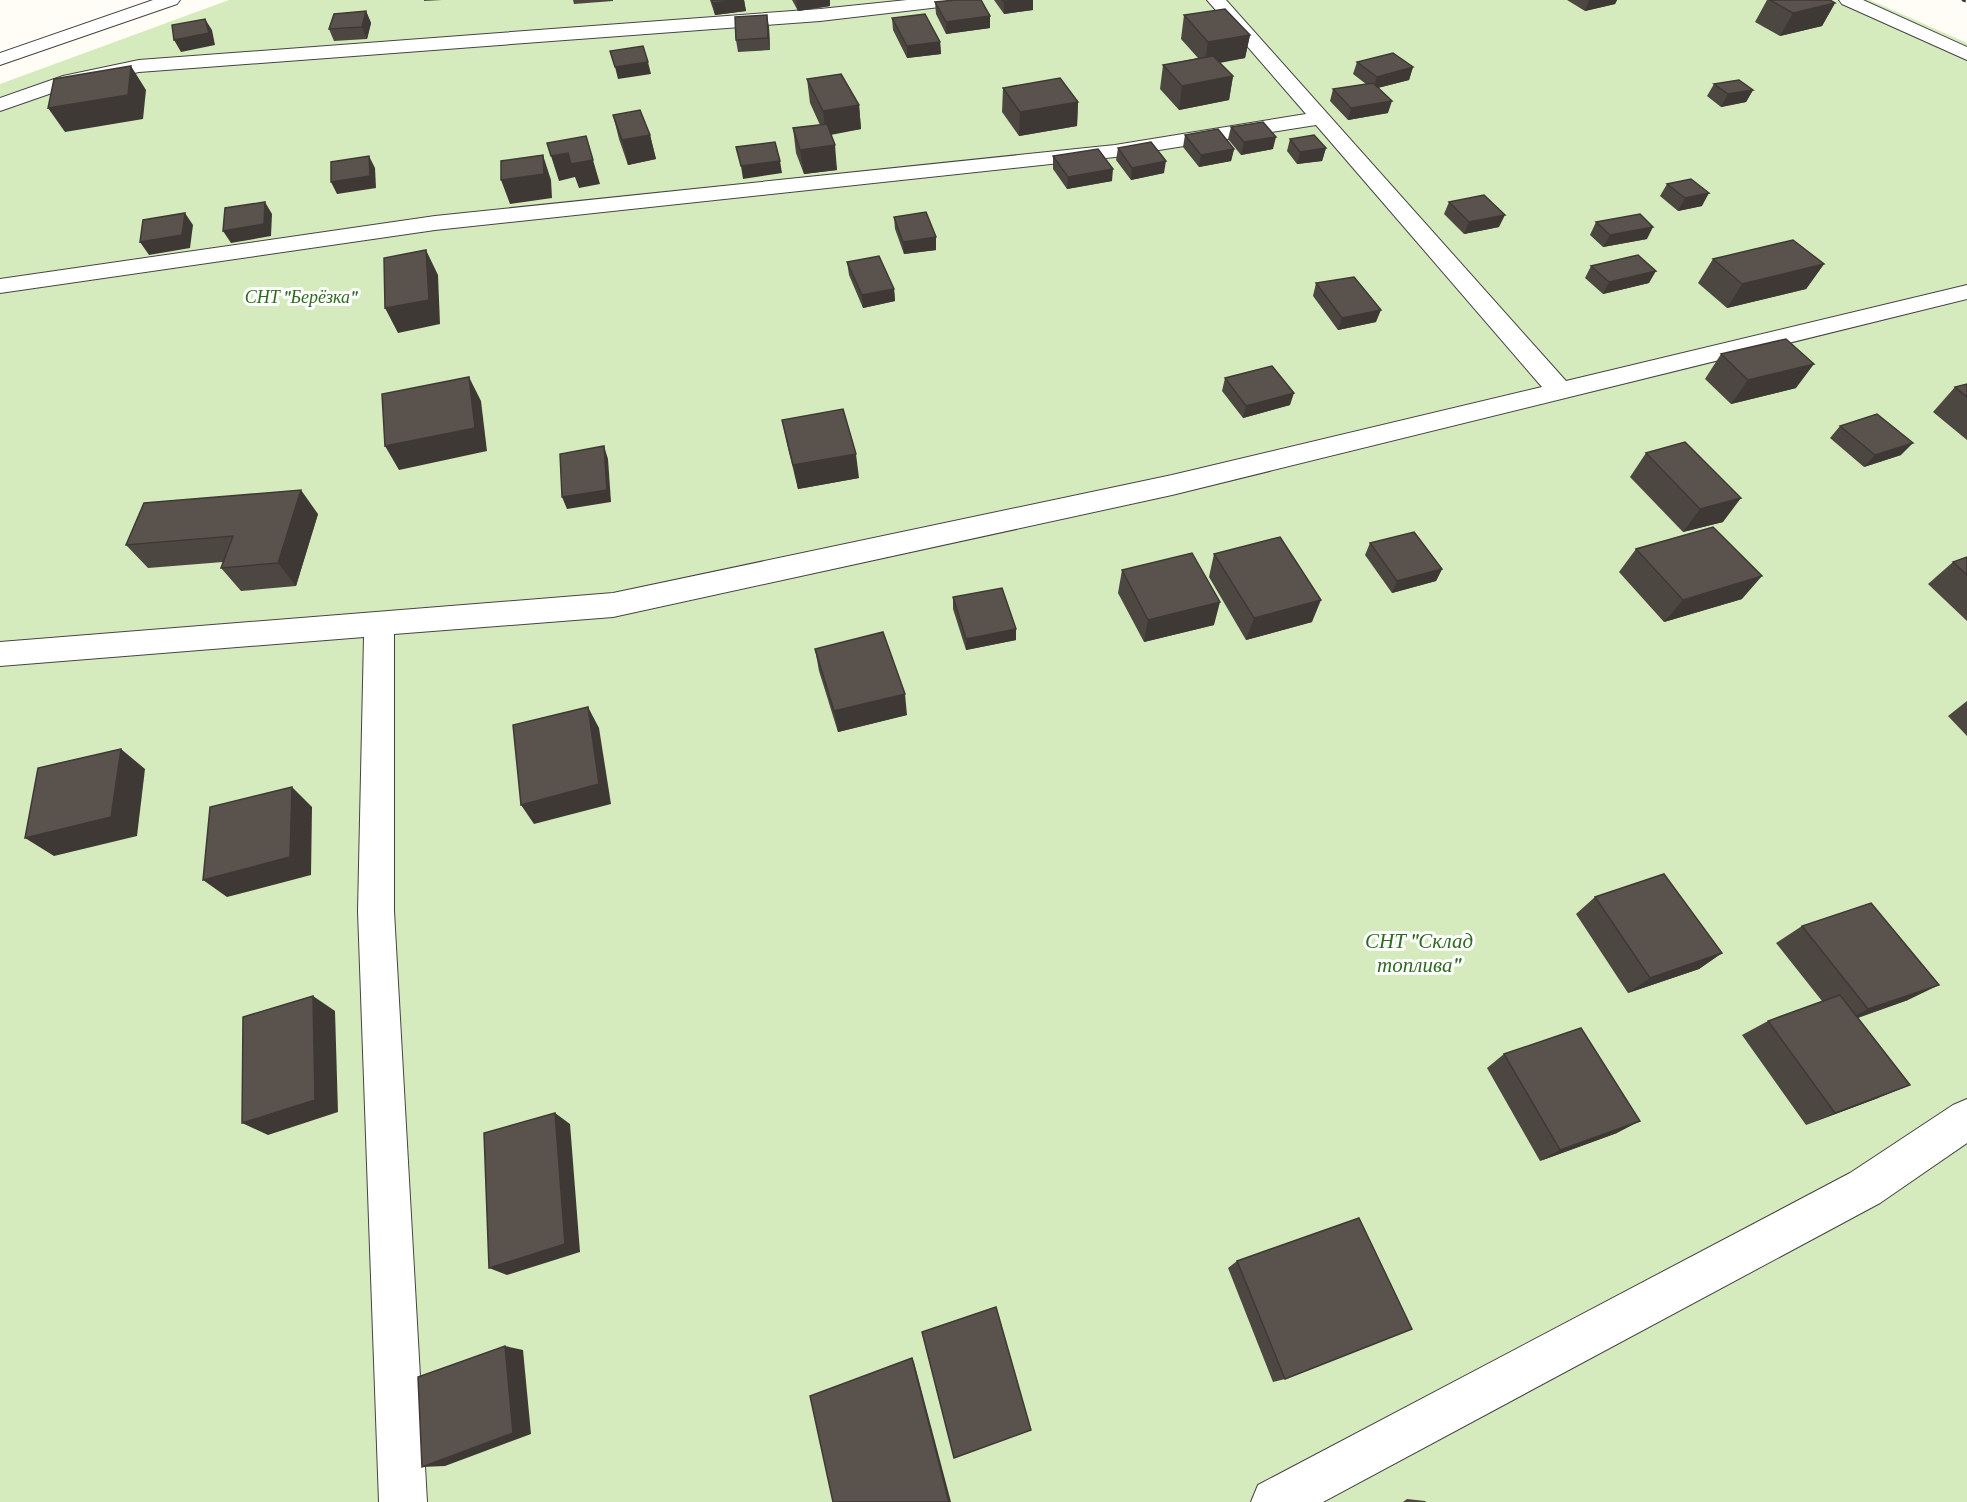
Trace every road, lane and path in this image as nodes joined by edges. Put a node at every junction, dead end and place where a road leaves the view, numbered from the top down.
1 (171, 0) edge
2 (957, 0) edge
3 (1215, 0) edge
4 (1848, 0) edge
5 (1962, 0) edge
6 (1967, 2) edge
7 (1967, 54) edge
8 (0, 59) edge
9 (0, 105) edge
10 (1321, 118) junction
11 (0, 286) edge
12 (1967, 292) edge
13 (1561, 392) junction
14 (379, 625) junction
15 (0, 654) edge
16 (1967, 1119) edge
17 (403, 1502) edge
18 (1275, 1502) edge

1 - 8 street
2 - 9 street
3 - 10 street
4 - 7 street
5 - 6 path
10 - 11 street
10 - 13 street
12 - 13 street
13 - 14 street
14 - 15 street
14 - 17 street
16 - 18 street

